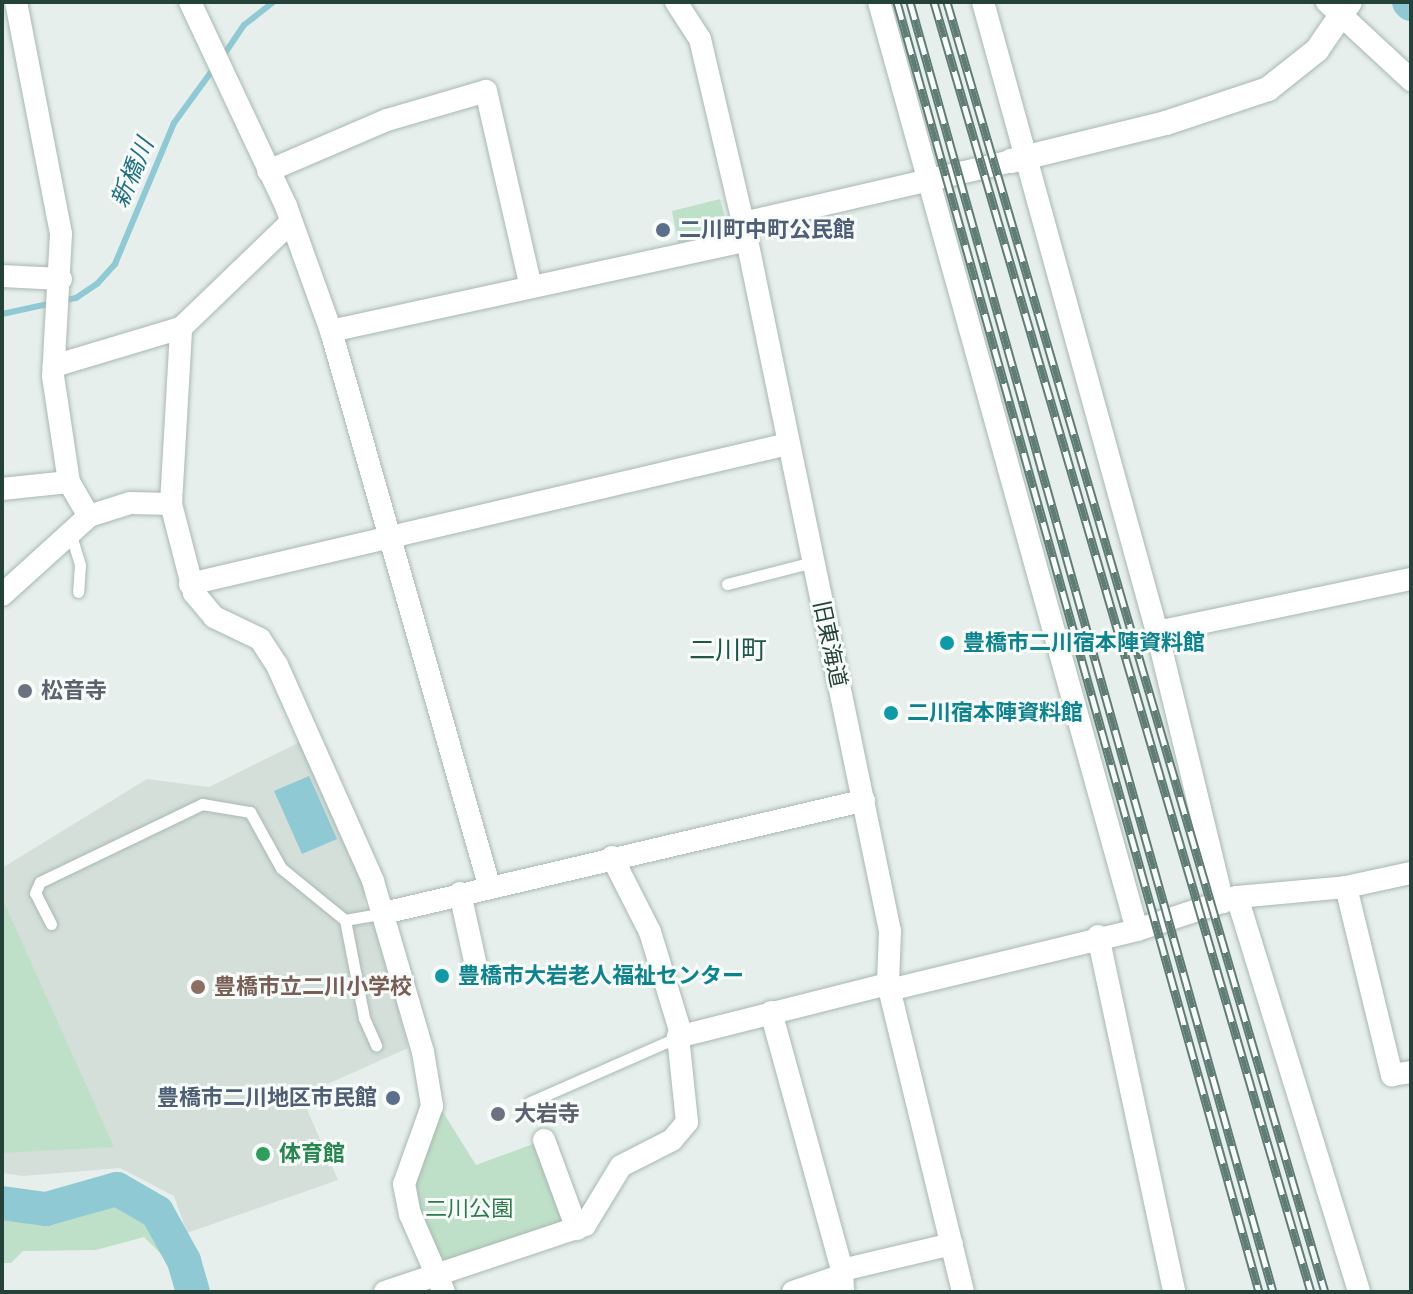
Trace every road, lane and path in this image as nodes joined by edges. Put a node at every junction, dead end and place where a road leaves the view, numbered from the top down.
1 (16, 2) edge
2 (190, 2) edge
3 (676, 2) edge
4 (879, 2) edge
5 (983, 2) edge
6 (1340, 5) edge
7 (1411, 80) edge
8 (1018, 158) junction
9 (268, 171) junction
10 (931, 179) junction
11 (290, 223) junction
12 (745, 232) junction
13 (2, 276) edge
14 (60, 282) junction
15 (531, 287) junction
16 (181, 328) junction
17 (331, 331) junction
18 (54, 366) junction
19 (788, 444) junction
20 (69, 482) junction
21 (2, 489) edge
22 (171, 504) junction
23 (89, 516) junction
24 (70, 531) junction
25 (391, 534) junction
26 (813, 562) junction
27 (1411, 579) edge
28 (190, 584) junction
29 (727, 584) dead end
30 (78, 592) dead end
31 (2, 595) edge
32 (1157, 632) junction
33 (864, 800) junction
34 (612, 857) junction
35 (1411, 873) edge
36 (489, 885) junction
37 (1346, 887) junction
38 (460, 893) junction
39 (1230, 900) junction
40 (384, 913) junction
41 (345, 920) junction
42 (51, 924) dead end
43 (1137, 930) junction
44 (1098, 936) junction
45 (476, 966) dead end
46 (888, 987) junction
47 (771, 1012) junction
48 (678, 1037) junction
49 (376, 1045) dead end
50 (1411, 1072) edge
51 (530, 1102) dead end
52 (544, 1140) dead end
53 (577, 1229) junction
54 (952, 1244) junction
55 (842, 1279) edge
56 (439, 1283) edge
57 (385, 1292) edge
58 (793, 1292) edge
59 (963, 1292) edge
60 (1174, 1292) edge
61 (1359, 1292) edge

1 - 14 street
2 - 9 street
3 - 12 street, 旧東海道
4 - 10 street
5 - 8 street
6 - 7 street
6 - 8 street
8 - 10 street
8 - 32 street
9 - 11 street
9 - 15 street
10 - 12 street
10 - 43 street
11 - 16 street
11 - 17 street
12 - 15 street
12 - 19 street, 旧東海道
13 - 14 street
14 - 18 street
15 - 17 street
16 - 18 street
16 - 22 street
17 - 25 street
18 - 20 street
19 - 25 street
19 - 26 street, 旧東海道
20 - 21 street
20 - 23 street
22 - 23 street
22 - 28 street
23 - 24 street
24 - 30 lane
24 - 31 street
25 - 28 street
25 - 36 street
26 - 29 lane
26 - 33 street, 旧東海道
27 - 32 street
28 - 40 street
32 - 39 street
33 - 34 street
33 - 46 street, 旧東海道
34 - 36 street
34 - 48 street
35 - 37 street
36 - 38 street
37 - 39 street
37 - 50 street
38 - 40 street
38 - 45 street
39 - 43 street
39 - 61 street
40 - 41 lane
40 - 56 street
41 - 42 lane
41 - 49 lane
43 - 44 street
44 - 46 street
44 - 60 street
46 - 47 street
46 - 54 street, 旧東海道
47 - 48 street
47 - 55 street
48 - 51 lane
48 - 53 street
52 - 53 street
53 - 56 street
54 - 55 street
54 - 59 street, 旧東海道
55 - 58 street
56 - 57 street

